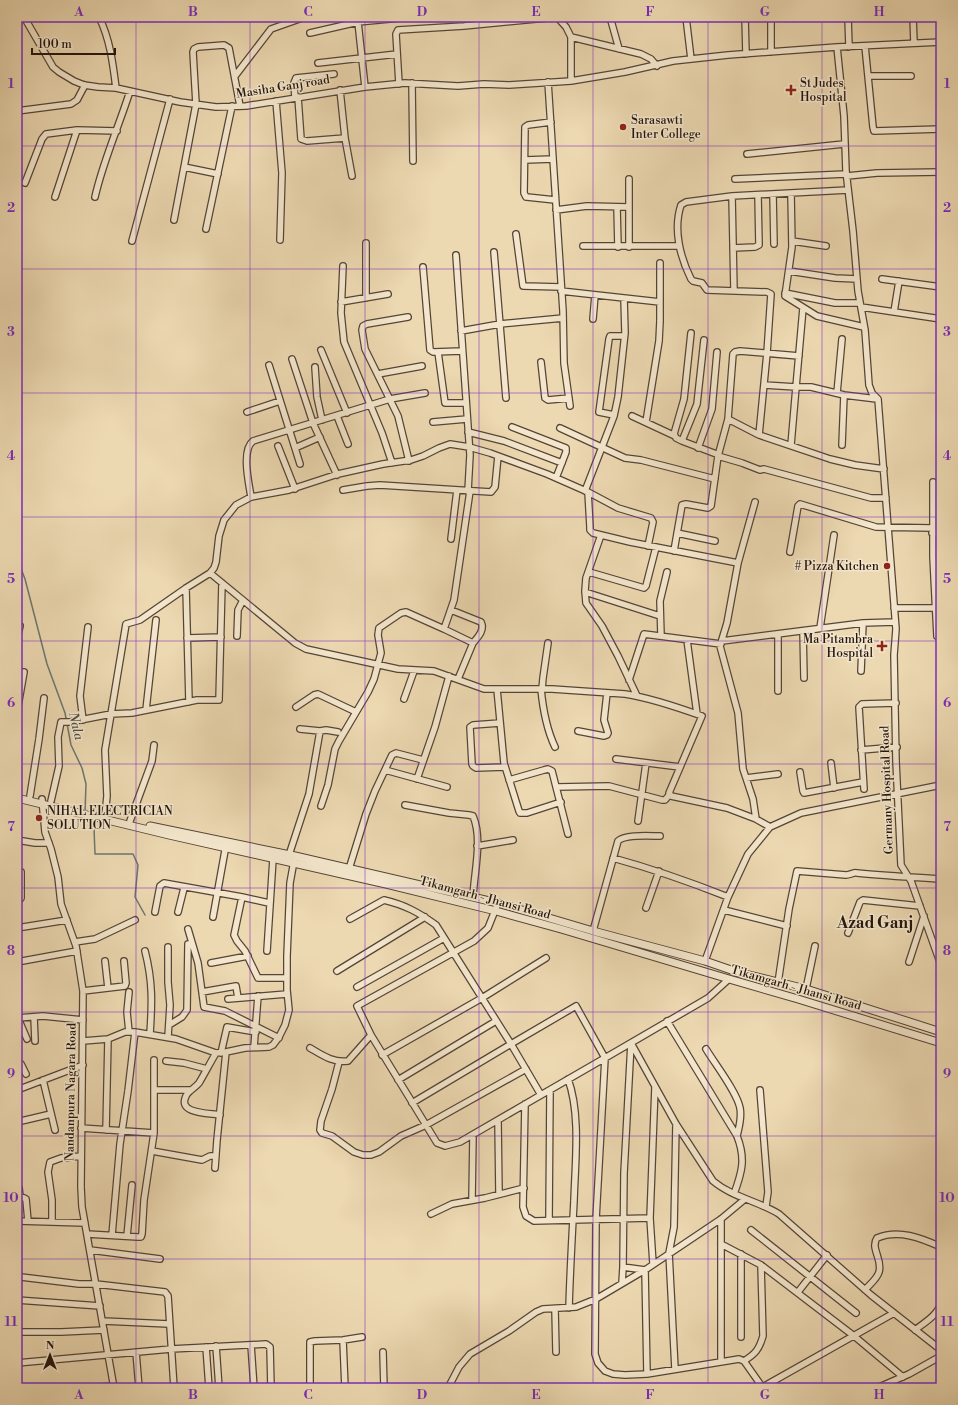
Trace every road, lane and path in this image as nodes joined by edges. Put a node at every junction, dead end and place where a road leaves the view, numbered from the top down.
1 (24, 17) edge
2 (99, 17) edge
3 (306, 17) edge
4 (411, 17) edge
5 (557, 17) edge
6 (610, 17) edge
7 (686, 17) edge
8 (745, 17) edge
9 (771, 17) edge
10 (848, 17) edge
11 (913, 17) edge
12 (386, 18) edge
13 (358, 22) junction
14 (310, 33) dead end
15 (571, 37) junction
16 (941, 42) edge
17 (914, 43) junction
18 (865, 46) junction
19 (837, 47) junction
20 (849, 47) junction
21 (619, 49) junction
22 (771, 52) junction
23 (397, 54) junction
24 (746, 54) junction
25 (362, 58) junction
26 (691, 59) junction
27 (318, 63) dead end
28 (657, 66) junction
29 (334, 74) dead end
30 (235, 76) junction
31 (868, 76) junction
32 (910, 76) dead end
33 (571, 81) junction
34 (548, 82) junction
35 (412, 83) junction
36 (399, 84) junction
37 (85, 85) junction
38 (365, 87) junction
39 (116, 88) junction
40 (340, 90) junction
41 (130, 91) junction
42 (297, 98) junction
43 (170, 100) junction
44 (276, 101) junction
45 (196, 104) junction
46 (232, 106) junction
47 (240, 106) junction
48 (17, 111) edge
49 (551, 122) junction
50 (941, 129) edge
51 (77, 130) junction
52 (117, 131) junction
53 (345, 138) junction
54 (844, 144) junction
55 (747, 154) dead end
56 (553, 159) junction
57 (413, 160) dead end
58 (525, 160) junction
59 (184, 167) junction
60 (941, 172) edge
61 (218, 174) junction
62 (846, 175) junction
63 (352, 176) dead end
64 (629, 179) dead end
65 (736, 179) dead end
66 (25, 183) dead end
67 (848, 190) junction
68 (791, 193) junction
69 (773, 194) junction
70 (758, 195) junction
71 (732, 196) junction
72 (55, 197) dead end
73 (95, 197) dead end
74 (555, 200) junction
75 (617, 206) junction
76 (629, 206) junction
77 (556, 210) junction
78 (174, 220) dead end
79 (206, 229) dead end
80 (516, 234) dead end
81 (280, 240) dead end
82 (132, 241) dead end
83 (792, 241) junction
84 (366, 244) dead end
85 (774, 244) dead end
86 (583, 246) dead end
87 (679, 246) junction
88 (826, 246) dead end
89 (618, 247) junction
90 (629, 247) junction
91 (733, 248) junction
92 (494, 252) dead end
93 (456, 255) dead end
94 (660, 263) dead end
95 (343, 266) dead end
96 (423, 267) dead end
97 (789, 271) junction
98 (882, 279) dead end
99 (857, 280) junction
100 (899, 281) junction
101 (941, 287) edge
102 (561, 289) junction
103 (734, 291) junction
104 (785, 293) junction
105 (388, 294) dead end
106 (595, 295) junction
107 (366, 298) junction
108 (624, 298) junction
109 (341, 302) junction
110 (660, 302) junction
111 (860, 305) junction
112 (803, 308) junction
113 (894, 312) junction
114 (408, 317) dead end
115 (563, 318) junction
116 (593, 318) dead end
117 (941, 319) edge
118 (500, 324) junction
119 (864, 327) junction
120 (461, 330) junction
121 (691, 333) dead end
122 (624, 336) junction
123 (842, 339) dead end
124 (704, 340) dead end
125 (321, 350) dead end
126 (462, 351) junction
127 (438, 352) junction
128 (717, 352) dead end
129 (767, 353) junction
130 (799, 356) junction
131 (292, 359) dead end
132 (541, 362) dead end
133 (269, 365) dead end
134 (422, 366) dead end
135 (315, 367) dead end
136 (378, 374) junction
137 (764, 386) junction
138 (796, 387) junction
139 (425, 393) dead end
140 (837, 393) junction
141 (844, 395) junction
142 (506, 398) dead end
143 (569, 398) junction
144 (390, 399) junction
145 (878, 399) junction
146 (280, 401) junction
147 (466, 403) junction
148 (371, 406) junction
149 (570, 406) dead end
150 (247, 412) dead end
151 (347, 413) junction
152 (614, 415) junction
153 (337, 416) junction
154 (632, 416) dead end
155 (467, 419) junction
156 (728, 419) junction
157 (322, 420) junction
158 (433, 422) dead end
159 (646, 422) junction
160 (314, 423) junction
161 (512, 427) dead end
162 (560, 428) dead end
163 (289, 431) junction
164 (468, 432) junction
165 (759, 435) junction
166 (675, 436) junction
167 (320, 437) junction
168 (682, 441) junction
169 (348, 444) dead end
170 (791, 445) junction
171 (842, 445) dead end
172 (278, 446) dead end
173 (469, 447) junction
174 (295, 448) junction
175 (602, 448) junction
176 (698, 448) junction
177 (718, 455) junction
178 (498, 456) junction
179 (409, 461) junction
180 (392, 463) junction
181 (562, 463) junction
182 (300, 464) dead end
183 (884, 469) junction
184 (337, 475) junction
185 (556, 478) junction
186 (715, 479) junction
187 (932, 482) dead end
188 (295, 489) junction
189 (343, 490) dead end
190 (457, 490) junction
191 (469, 491) junction
192 (587, 492) junction
193 (251, 497) junction
194 (886, 498) junction
195 (755, 502) dead end
196 (888, 528) junction
197 (932, 530) junction
198 (941, 532) edge
199 (677, 533) junction
200 (600, 535) junction
201 (834, 535) dead end
202 (451, 539) dead end
203 (715, 541) dead end
204 (648, 546) junction
205 (656, 547) junction
206 (674, 551) junction
207 (790, 552) dead end
208 (738, 563) junction
209 (588, 572) junction
210 (667, 572) dead end
211 (210, 573) junction
212 (222, 583) junction
213 (186, 588) junction
214 (585, 592) junction
215 (243, 600) junction
216 (894, 608) junction
217 (938, 608) edge
218 (451, 610) junction
219 (660, 616) junction
220 (156, 620) dead end
221 (896, 622) junction
222 (863, 623) junction
223 (20, 626) dead end
224 (88, 627) dead end
225 (444, 628) junction
226 (820, 628) junction
227 (803, 630) junction
228 (778, 634) junction
229 (237, 636) dead end
230 (661, 636) junction
231 (937, 636) dead end
232 (221, 637) junction
233 (17, 638) edge
234 (187, 638) junction
235 (687, 640) junction
236 (721, 642) junction
237 (473, 643) junction
238 (548, 643) dead end
239 (379, 664) junction
240 (414, 670) junction
241 (861, 671) dead end
242 (24, 672) dead end
243 (448, 676) junction
244 (804, 678) dead end
245 (458, 679) junction
246 (629, 680) junction
247 (497, 689) junction
248 (542, 689) junction
249 (778, 691) dead end
250 (607, 693) junction
251 (636, 696) junction
252 (44, 698) dead end
253 (404, 699) dead end
254 (189, 702) junction
255 (896, 703) junction
256 (296, 707) dead end
257 (146, 710) junction
258 (17, 712) edge
259 (356, 712) junction
260 (111, 714) junction
261 (697, 714) junction
262 (83, 720) junction
263 (500, 723) junction
264 (300, 728) dead end
265 (320, 731) junction
266 (578, 731) dead end
267 (338, 732) dead end
268 (154, 745) dead end
269 (555, 747) dead end
270 (897, 747) junction
271 (861, 750) junction
272 (616, 759) dead end
273 (424, 760) junction
274 (646, 763) junction
275 (831, 763) dead end
276 (505, 767) junction
277 (680, 767) junction
278 (385, 770) junction
279 (800, 772) dead end
280 (778, 774) dead end
281 (746, 778) junction
282 (417, 779) junction
283 (509, 780) junction
284 (863, 782) junction
285 (941, 785) edge
286 (447, 787) dead end
287 (557, 787) junction
288 (834, 788) junction
289 (864, 789) dead end
290 (17, 793) edge
291 (898, 793) junction
292 (670, 794) junction
293 (30, 796) junction
294 (642, 796) junction
295 (17, 798) edge
296 (42, 801) junction
297 (51, 801) junction
298 (561, 802) junction
299 (405, 805) dead end
300 (321, 806) dead end
301 (78, 811) junction
302 (92, 815) junction
303 (105, 816) junction
304 (756, 819) junction
305 (638, 821) dead end
306 (130, 822) junction
307 (770, 827) junction
308 (568, 834) dead end
309 (660, 836) dead end
310 (17, 840) edge
311 (513, 840) dead end
312 (49, 843) junction
313 (225, 845) junction
314 (477, 846) junction
315 (292, 858) junction
316 (614, 858) junction
317 (273, 859) junction
318 (349, 869) junction
319 (660, 871) junction
320 (21, 872) dead end
321 (908, 877) junction
322 (941, 879) edge
323 (184, 888) junction
324 (216, 894) junction
325 (242, 897) junction
326 (473, 897) junction
327 (728, 898) junction
328 (17, 903) edge
329 (269, 903) junction
330 (498, 903) junction
331 (920, 906) junction
332 (646, 908) dead end
333 (724, 910) junction
334 (496, 911) junction
335 (155, 912) dead end
336 (178, 912) dead end
337 (17, 915) edge
338 (924, 916) junction
339 (213, 917) dead end
340 (424, 917) junction
341 (66, 920) junction
342 (135, 920) dead end
343 (350, 920) dead end
344 (787, 926) junction
345 (18, 928) edge
346 (188, 929) dead end
347 (593, 931) junction
348 (848, 934) dead end
349 (444, 938) junction
350 (74, 942) junction
351 (188, 944) dead end
352 (814, 946) dead end
353 (168, 947) dead end
354 (77, 951) junction
355 (267, 951) dead end
356 (145, 952) dead end
357 (452, 953) junction
358 (678, 954) junction
359 (248, 956) junction
360 (546, 958) dead end
361 (105, 961) dead end
362 (124, 961) dead end
363 (705, 961) junction
364 (17, 962) edge
365 (909, 962) dead end
366 (211, 963) dead end
367 (675, 963) junction
368 (941, 965) edge
369 (337, 971) dead end
370 (287, 978) junction
371 (729, 979) junction
372 (778, 982) junction
373 (357, 987) dead end
374 (108, 988) junction
375 (806, 989) junction
376 (83, 991) junction
377 (129, 992) dead end
378 (202, 992) junction
379 (287, 994) junction
380 (258, 996) junction
381 (238, 998) junction
382 (482, 998) junction
383 (228, 999) dead end
384 (34, 1017) junction
385 (18, 1018) edge
386 (83, 1020) junction
387 (496, 1021) junction
388 (667, 1021) junction
389 (169, 1025) junction
390 (256, 1029) junction
391 (132, 1032) junction
392 (941, 1032) edge
393 (150, 1034) junction
394 (371, 1036) junction
395 (168, 1038) junction
396 (279, 1038) junction
397 (26, 1039) dead end
398 (108, 1039) junction
399 (35, 1041) dead end
400 (83, 1041) junction
401 (631, 1043) junction
402 (941, 1043) edge
403 (511, 1044) junction
404 (254, 1047) junction
405 (310, 1048) dead end
406 (706, 1049) dead end
407 (221, 1053) junction
408 (382, 1055) junction
409 (605, 1058) junction
410 (154, 1060) dead end
411 (166, 1061) dead end
412 (339, 1062) junction
413 (17, 1063) edge
414 (83, 1065) junction
415 (207, 1069) junction
416 (526, 1069) junction
417 (26, 1074) dead end
418 (568, 1079) junction
419 (42, 1080) junction
420 (398, 1080) junction
421 (655, 1085) junction
422 (17, 1090) edge
423 (154, 1090) junction
424 (191, 1090) junction
425 (550, 1090) junction
426 (760, 1090) dead end
427 (541, 1095) junction
428 (412, 1104) junction
429 (526, 1104) junction
430 (51, 1114) junction
431 (220, 1115) junction
432 (498, 1121) junction
433 (17, 1122) edge
434 (676, 1124) junction
435 (426, 1126) junction
436 (81, 1128) junction
437 (56, 1130) dead end
438 (106, 1130) junction
439 (122, 1131) junction
440 (154, 1133) junction
441 (473, 1135) junction
442 (737, 1136) junction
443 (152, 1151) junction
444 (81, 1156) junction
445 (216, 1156) junction
446 (216, 1168) dead end
447 (132, 1185) dead end
448 (19, 1188) dead end
449 (524, 1188) junction
450 (499, 1194) junction
451 (734, 1194) junction
452 (744, 1198) junction
453 (472, 1200) junction
454 (766, 1206) junction
455 (431, 1214) dead end
456 (650, 1218) junction
457 (596, 1219) junction
458 (623, 1219) junction
459 (721, 1219) junction
460 (549, 1220) junction
461 (573, 1220) junction
462 (17, 1221) edge
463 (28, 1221) junction
464 (52, 1221) junction
465 (85, 1223) junction
466 (751, 1230) dead end
467 (87, 1234) junction
468 (112, 1235) junction
469 (127, 1236) junction
470 (721, 1244) junction
471 (941, 1247) edge
472 (90, 1250) junction
473 (669, 1253) junction
474 (741, 1254) junction
475 (828, 1255) junction
476 (160, 1259) dead end
477 (653, 1264) junction
478 (761, 1265) junction
479 (623, 1267) junction
480 (645, 1270) junction
481 (810, 1276) junction
482 (21, 1277) dead end
483 (622, 1283) junction
484 (96, 1284) junction
485 (865, 1290) junction
486 (798, 1292) junction
487 (596, 1299) junction
488 (17, 1300) edge
489 (941, 1303) edge
490 (100, 1306) junction
491 (555, 1308) junction
492 (569, 1308) junction
493 (856, 1313) dead end
494 (894, 1313) junction
495 (103, 1322) junction
496 (169, 1324) junction
497 (104, 1330) junction
498 (915, 1330) junction
499 (17, 1332) edge
500 (854, 1336) junction
501 (362, 1337) dead end
502 (741, 1337) dead end
503 (343, 1340) junction
504 (251, 1345) junction
505 (216, 1346) junction
506 (206, 1347) junction
507 (171, 1349) junction
508 (941, 1350) edge
509 (136, 1352) junction
510 (383, 1352) dead end
511 (556, 1352) dead end
512 (108, 1354) junction
513 (941, 1356) edge
514 (720, 1362) junction
515 (744, 1362) junction
516 (17, 1363) edge
517 (675, 1369) junction
518 (647, 1374) junction
519 (903, 1377) junction
520 (114, 1387) edge
521 (85, 1388) edge
522 (139, 1388) edge
523 (174, 1388) edge
524 (209, 1388) edge
525 (219, 1388) edge
526 (254, 1388) edge
527 (271, 1388) edge
528 (310, 1388) edge
529 (345, 1388) edge
530 (384, 1388) edge
531 (448, 1388) edge
532 (762, 1388) edge
533 (877, 1388) edge

1 - 37 street, Masiha Ganj road
2 - 39 street
3 - 30 street
4 - 12 street
5 - 15 street
5 - 23 street
6 - 21 street
7 - 26 street
8 - 24 street
9 - 22 street
10 - 20 street
11 - 17 street
12 - 13 street
13 - 14 street
13 - 25 street
15 - 21 street
15 - 33 street
16 - 17 street, Masiha Ganj road
17 - 18 street, Masiha Ganj road
18 - 20 street, Masiha Ganj road
18 - 31 street
19 - 20 street, Masiha Ganj road
19 - 22 street, Masiha Ganj road
19 - 54 street
21 - 28 street
22 - 24 street, Masiha Ganj road
23 - 25 street
23 - 36 street
24 - 26 street, Masiha Ganj road
25 - 27 street
25 - 38 street
26 - 28 street, Masiha Ganj road
28 - 33 street, Masiha Ganj road
29 - 42 street
30 - 45 street
30 - 47 street
31 - 32 street
31 - 50 street
33 - 34 street, Masiha Ganj road
34 - 35 street, Masiha Ganj road
34 - 49 street
35 - 36 street, Masiha Ganj road
35 - 57 street
36 - 38 street, Masiha Ganj road
37 - 39 street, Masiha Ganj road
37 - 48 street
38 - 40 street, Masiha Ganj road
39 - 41 street, Masiha Ganj road
40 - 42 street, Masiha Ganj road
40 - 53 street
41 - 43 street, Masiha Ganj road
41 - 52 street
42 - 44 street, Masiha Ganj road
42 - 53 street
43 - 45 street, Masiha Ganj road
43 - 82 street
44 - 47 street, Masiha Ganj road
44 - 81 street
45 - 46 street, Masiha Ganj road
45 - 59 street
46 - 47 street, Masiha Ganj road
46 - 61 street
49 - 56 street
49 - 58 street
51 - 52 street
51 - 66 street
51 - 72 street
52 - 73 street
53 - 63 street
54 - 55 street
54 - 62 street
56 - 58 street
56 - 74 street
58 - 74 street
59 - 61 street
59 - 78 street
60 - 62 street
61 - 79 street
62 - 65 street
62 - 67 street
64 - 76 street
67 - 68 street
67 - 99 street
68 - 69 street
68 - 83 street
69 - 70 street
69 - 85 street
70 - 71 street
70 - 91 street
71 - 87 street
71 - 91 street
74 - 77 street
75 - 76 street
75 - 77 street
75 - 89 street
76 - 90 street
77 - 102 street
80 - 102 street
83 - 88 street
83 - 97 street
84 - 107 street
86 - 89 street
87 - 90 street
87 - 103 street
89 - 90 street
91 - 103 street
92 - 118 street
93 - 120 street
94 - 110 street
95 - 109 street
96 - 127 street
97 - 99 street
97 - 104 street
98 - 100 street
99 - 111 street
100 - 101 street
100 - 113 street
102 - 106 street
102 - 115 street
103 - 129 street
104 - 111 street
104 - 112 street
105 - 107 street
106 - 108 street
106 - 116 street
107 - 109 street
108 - 110 street
108 - 122 street
109 - 148 street
110 - 159 street
111 - 113 street
111 - 119 street
112 - 119 street
112 - 130 street
113 - 117 street
114 - 136 street
115 - 118 street
115 - 143 street
118 - 120 street
118 - 142 street
119 - 145 street
120 - 126 street
121 - 166 street
122 - 152 street
122 - 152 street
123 - 140 street
124 - 168 street
125 - 151 street
126 - 127 street
126 - 147 street
127 - 147 street
128 - 176 street
129 - 130 street
129 - 137 street
129 - 156 street
130 - 138 street
131 - 160 street
132 - 143 street
133 - 146 street
134 - 136 street
135 - 157 street
136 - 144 street
137 - 138 street
137 - 165 street
138 - 140 street
138 - 170 street
139 - 144 street
140 - 141 street
141 - 145 street
141 - 171 street
143 - 149 street
144 - 148 street
144 - 179 street
145 - 183 street, Germany Hospital Road
146 - 150 street
146 - 163 street
147 - 155 street
148 - 151 street
148 - 180 street
151 - 153 street
152 - 175 street
153 - 157 street
153 - 169 street
154 - 159 street
155 - 158 street
155 - 164 street
156 - 165 street
156 - 177 street
157 - 160 street
159 - 166 street
160 - 163 street
160 - 167 street
161 - 181 street
162 - 175 street
163 - 174 street
163 - 193 street
164 - 173 street
164 - 181 street
165 - 170 street
166 - 168 street
167 - 174 street
167 - 184 street
168 - 176 street
170 - 183 street
172 - 188 street
173 - 178 street
173 - 179 street
173 - 191 street
174 - 182 street
175 - 186 street
175 - 192 street
176 - 177 street
177 - 186 street
177 - 194 street
178 - 185 street
178 - 191 street
179 - 180 street
180 - 184 street
181 - 185 street
183 - 194 street, Germany Hospital Road
184 - 188 street
185 - 192 street
186 - 199 street
187 - 197 street
188 - 193 street
189 - 190 street
190 - 191 street
190 - 202 street
191 - 218 street
192 - 200 street
192 - 204 street
193 - 211 street
194 - 196 street, Germany Hospital Road
195 - 208 street
196 - 197 street
196 - 207 street
196 - 216 street, Germany Hospital Road
197 - 198 street
197 - 217 street
199 - 203 street
199 - 206 street
200 - 204 street
200 - 209 street
201 - 226 street
204 - 205 street
205 - 206 street
205 - 209 street
206 - 208 street
208 - 236 street
209 - 214 street
210 - 219 street
211 - 212 street
211 - 213 street
212 - 215 street
212 - 232 street
213 - 234 street
213 - 260 street
214 - 219 street
214 - 246 street
215 - 229 street
215 - 239 street
216 - 217 street
216 - 221 street, Germany Hospital Road
217 - 231 street
218 - 225 street
218 - 237 street
219 - 230 street
220 - 257 street
221 - 222 street
221 - 255 street, Germany Hospital Road
222 - 226 street
222 - 241 street
223 - 233 street
224 - 262 street
225 - 237 street
225 - 239 street
226 - 227 street
227 - 228 street
227 - 244 street
228 - 236 street
228 - 249 street
230 - 235 street
230 - 246 street
232 - 234 street
232 - 254 street
234 - 254 street
235 - 236 street
235 - 261 street
236 - 281 street
237 - 245 street
238 - 248 street
239 - 240 street
239 - 259 street
240 - 243 street
240 - 253 street
242 - 258 street
243 - 245 street
243 - 273 street
245 - 247 street
246 - 251 street
247 - 248 street
247 - 263 street
248 - 250 street
248 - 269 street
250 - 251 street
250 - 266 street
251 - 261 street
252 - 293 street
254 - 257 street
255 - 270 street, Germany Hospital Road
255 - 271 street
256 - 259 street
257 - 260 street
259 - 300 street
260 - 262 street
260 - 303 street
261 - 277 street
262 - 297 street
263 - 276 street
263 - 276 street
264 - 265 street
265 - 267 street
265 - 315 street
268 - 306 street
270 - 271 street
270 - 291 street, Germany Hospital Road
271 - 284 street
272 - 274 street
273 - 278 street
273 - 282 street
274 - 277 street
274 - 294 street
275 - 288 street
276 - 283 street
277 - 292 street
278 - 282 street
278 - 318 street
279 - 288 street
280 - 281 street
281 - 304 street
282 - 286 street
283 - 287 street
283 - 298 street
284 - 288 street
284 - 289 street
285 - 291 street
287 - 294 street
287 - 298 street
290 - 293 street
291 - 307 street
291 - 321 street, Germany Hospital Road
292 - 294 street
292 - 304 street
293 - 296 street
294 - 305 street
295 - 296 street
296 - 297 street
296 - 301 street
296 - 312 street, Nandanpura Nagara Road
297 - 301 street
298 - 308 street
299 - 314 street
301 - 302 street
302 - 303 street
302 - 313 street, Tikamgarh - Jhansi Road
303 - 306 street
304 - 307 street
306 - 313 street
307 - 327 street
309 - 316 street
310 - 312 street
311 - 314 street
312 - 341 street, Nandanpura Nagara Road
313 - 315 street
313 - 317 street, Tikamgarh - Jhansi Road
313 - 324 street
314 - 326 street
315 - 317 street, Tikamgarh - Jhansi Road
315 - 318 street
315 - 334 street, Tikamgarh - Jhansi Road
315 - 370 street
316 - 319 street
316 - 347 street
317 - 329 street
318 - 326 street
319 - 327 street
319 - 332 street
320 - 328 street
321 - 322 street
321 - 331 street, Germany Hospital Road
321 - 344 street
323 - 324 street
323 - 335 street
323 - 336 street
324 - 325 street
324 - 339 street
325 - 329 street
325 - 359 street
326 - 330 street
327 - 333 street
329 - 355 street
330 - 334 street
330 - 347 street
331 - 338 street, Germany Hospital Road
331 - 348 street
333 - 344 street
333 - 363 street
334 - 357 street
334 - 367 street, Tikamgarh - Jhansi Road
337 - 345 street
338 - 365 street
338 - 368 street, Germany Hospital Road
340 - 343 street
340 - 349 street
340 - 369 street
341 - 345 street
341 - 350 street, Nandanpura Nagara Road
342 - 350 street
344 - 372 street
346 - 378 street
347 - 358 street
349 - 357 street
349 - 373 street
350 - 354 street, Nandanpura Nagara Road
351 - 389 street
352 - 375 street
353 - 389 street
354 - 364 street
354 - 376 street, Nandanpura Nagara Road
356 - 393 street
357 - 382 street
357 - 394 street
358 - 363 street
358 - 367 street
359 - 366 street
359 - 370 street
360 - 382 street
361 - 374 street
362 - 374 street
363 - 372 street
367 - 371 street, Tikamgarh - Jhansi Road
370 - 379 street
371 - 388 street
371 - 402 street, Tikamgarh - Jhansi Road
372 - 375 street
374 - 376 street
375 - 392 street
376 - 386 street, Nandanpura Nagara Road
377 - 391 street
378 - 381 street
378 - 390 street
379 - 380 street
379 - 396 street
380 - 381 street
380 - 390 street
381 - 383 street
382 - 387 street
382 - 408 street
384 - 385 street
384 - 386 street
384 - 399 street
385 - 397 street
386 - 400 street, Nandanpura Nagara Road
387 - 403 street
387 - 420 street
388 - 401 street
388 - 442 street
389 - 395 street
390 - 396 street
390 - 404 street
390 - 407 street
391 - 393 street
391 - 398 street
391 - 439 street
393 - 395 street
394 - 408 street
394 - 412 street
395 - 407 street
396 - 404 street
398 - 400 street
398 - 438 street
400 - 414 street, Nandanpura Nagara Road
401 - 409 street
401 - 421 street
401 - 458 street
403 - 409 street
403 - 416 street
403 - 428 street
404 - 407 street
405 - 412 street
406 - 442 street
407 - 415 street
407 - 431 street
408 - 420 street
409 - 418 street
409 - 457 street
410 - 423 street
411 - 415 street
412 - 435 street
413 - 417 street
414 - 419 street
414 - 436 street, Nandanpura Nagara Road
415 - 424 street
416 - 427 street
416 - 435 street
418 - 425 street
418 - 461 street
419 - 422 street
419 - 430 street
420 - 428 street
421 - 434 street
421 - 456 street
423 - 424 street
423 - 440 street
424 - 431 street
425 - 427 street
425 - 460 street
426 - 454 street
427 - 429 street
428 - 435 street
429 - 432 street
429 - 449 street
430 - 433 street
430 - 437 street
431 - 445 street
432 - 441 street
432 - 450 street
434 - 451 street
434 - 473 street
435 - 441 street
436 - 438 street
436 - 444 street, Nandanpura Nagara Road
438 - 439 street
439 - 440 street
439 - 468 street
440 - 443 street
441 - 453 street
442 - 451 street
443 - 445 street
443 - 469 street
444 - 464 street
444 - 465 street, Nandanpura Nagara Road
445 - 446 street
447 - 469 street
448 - 463 street
449 - 450 street
449 - 460 street
450 - 453 street
451 - 452 street
452 - 454 street
452 - 459 street
453 - 455 street
454 - 475 street
456 - 458 street
456 - 477 street
457 - 458 street
457 - 461 street
457 - 487 street
458 - 479 street
459 - 470 street
459 - 473 street
460 - 461 street
461 - 492 street
462 - 463 street
463 - 464 street
464 - 465 street
465 - 467 street, Nandanpura Nagara Road
466 - 481 street
467 - 468 street
467 - 472 street, Nandanpura Nagara Road
468 - 469 street
470 - 474 street
470 - 514 street
471 - 485 street
472 - 476 street
472 - 484 street, Nandanpura Nagara Road
473 - 477 street
473 - 517 street
474 - 478 street
474 - 502 street
475 - 481 street
475 - 485 street
477 - 480 street
478 - 486 street
478 - 515 street
479 - 480 street
479 - 483 street
480 - 483 street
480 - 518 street
481 - 486 street
481 - 493 street
482 - 484 street
483 - 487 street
484 - 490 street, Nandanpura Nagara Road
484 - 496 street
485 - 494 street
486 - 500 street
487 - 492 street
487 - 518 street
488 - 490 street
489 - 498 street
490 - 495 street, Nandanpura Nagara Road
491 - 492 street
491 - 511 street
491 - 531 street
494 - 498 street
494 - 500 street
495 - 496 street
495 - 497 street, Nandanpura Nagara Road
496 - 507 street
497 - 499 street
497 - 512 street, Nandanpura Nagara Road
498 - 508 street
500 - 519 street
500 - 532 street
501 - 503 street
503 - 528 street
503 - 529 street
504 - 505 street
504 - 526 street
504 - 527 street
505 - 506 street
505 - 525 street
506 - 507 street
506 - 524 street
507 - 509 street
507 - 523 street
509 - 512 street
509 - 522 street
510 - 530 street
512 - 516 street
512 - 520 street, Nandanpura Nagara Road
513 - 519 street
514 - 515 street
514 - 517 street
515 - 532 street
517 - 518 street
519 - 533 street
520 - 521 street

